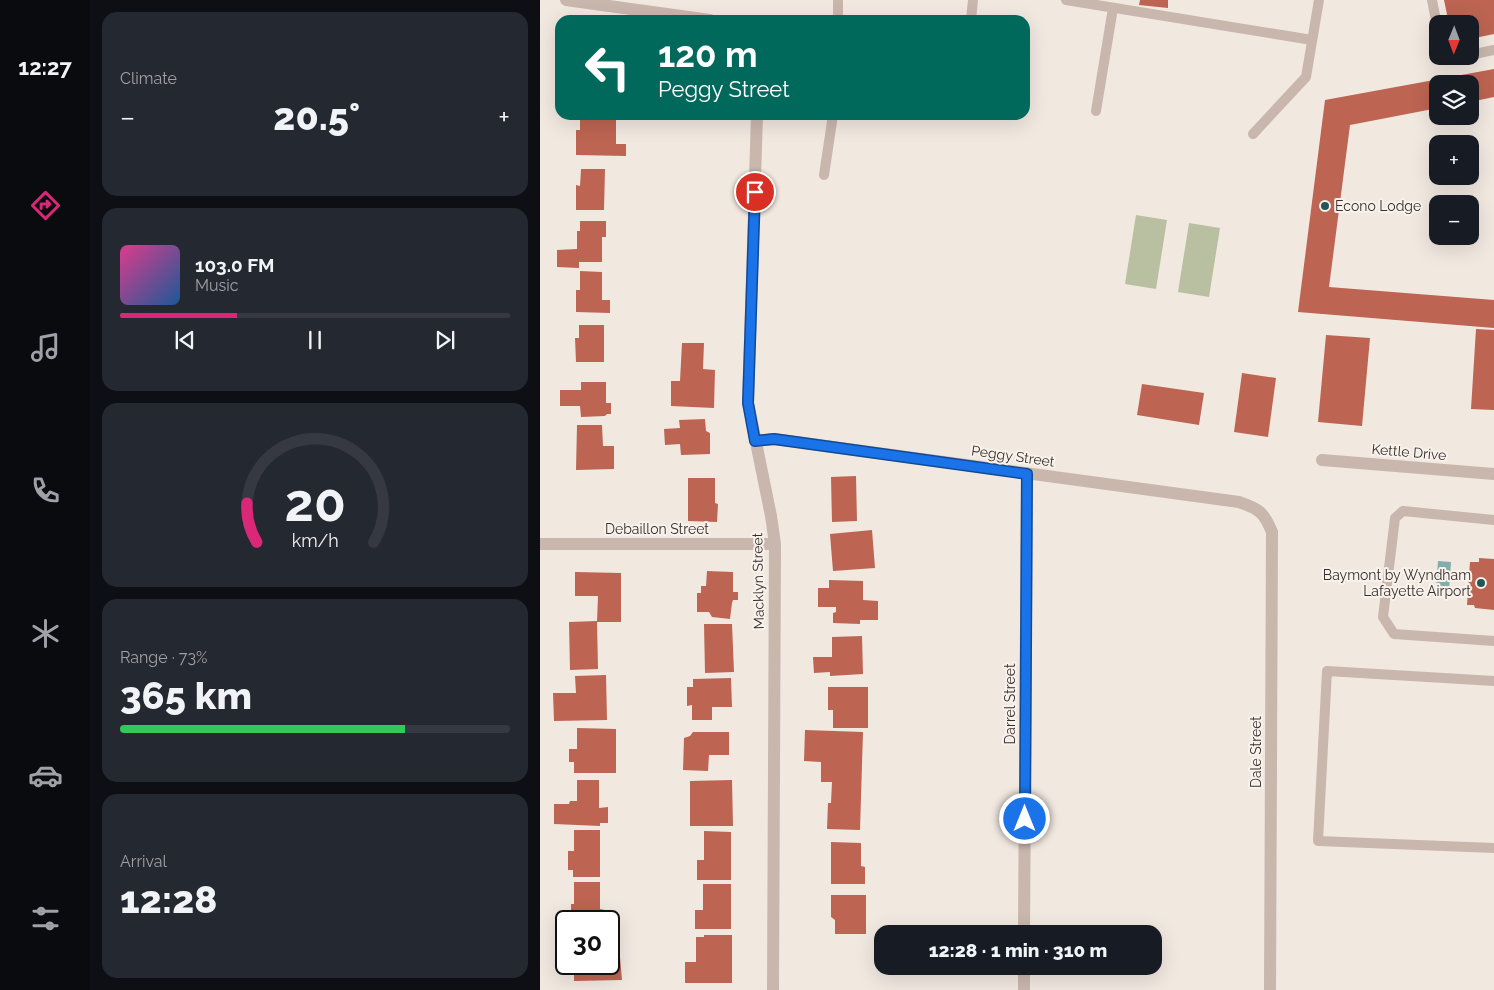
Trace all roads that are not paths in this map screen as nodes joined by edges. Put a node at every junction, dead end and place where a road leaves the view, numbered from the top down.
1 (566, 0) edge
2 (838, 0) edge
3 (973, 0) edge
4 (1066, 0) edge
5 (1319, 0) edge
6 (1432, 0) edge
7 (1113, 8) junction
8 (674, 15) edge
9 (838, 15) edge
10 (972, 15) edge
11 (1435, 15) edge
12 (1312, 40) junction
13 (1494, 50) edge
14 (1479, 52) edge
15 (1096, 111) dead end
16 (757, 120) edge
17 (832, 120) edge
18 (1253, 134) dead end
19 (824, 175) dead end
20 (755, 441) junction
21 (1322, 460) dead end
22 (1027, 474) junction
23 (1494, 474) edge
24 (1264, 515) joint
25 (1494, 520) edge
26 (540, 544) edge
27 (775, 544) junction
28 (1494, 641) edge
29 (1494, 681) edge
30 (1494, 848) edge
31 (1024, 925) edge
32 (1024, 975) edge
33 (773, 990) edge
34 (1024, 990) edge
35 (1270, 990) edge

1 - 8 street
2 - 9 lane
3 - 10 lane
4 - 7 lane
5 - 12 lane
6 - 11 lane
7 - 12 lane
7 - 15 lane
12 - 18 lane
13 - 14 lane
16 - 20 street, Macklyn Street
17 - 19 lane
20 - 22 street, Peggy Street
20 - 27 street, Macklyn Street
21 - 23 street, Kettle Drive
22 - 24 street, Peggy Street
22 - 31 street, Darrel Street
24 - 35 street, Dale Street
25 - 28 lane
26 - 27 street, Debaillon Street
27 - 33 street, Macklyn Street
29 - 30 lane
32 - 34 street

